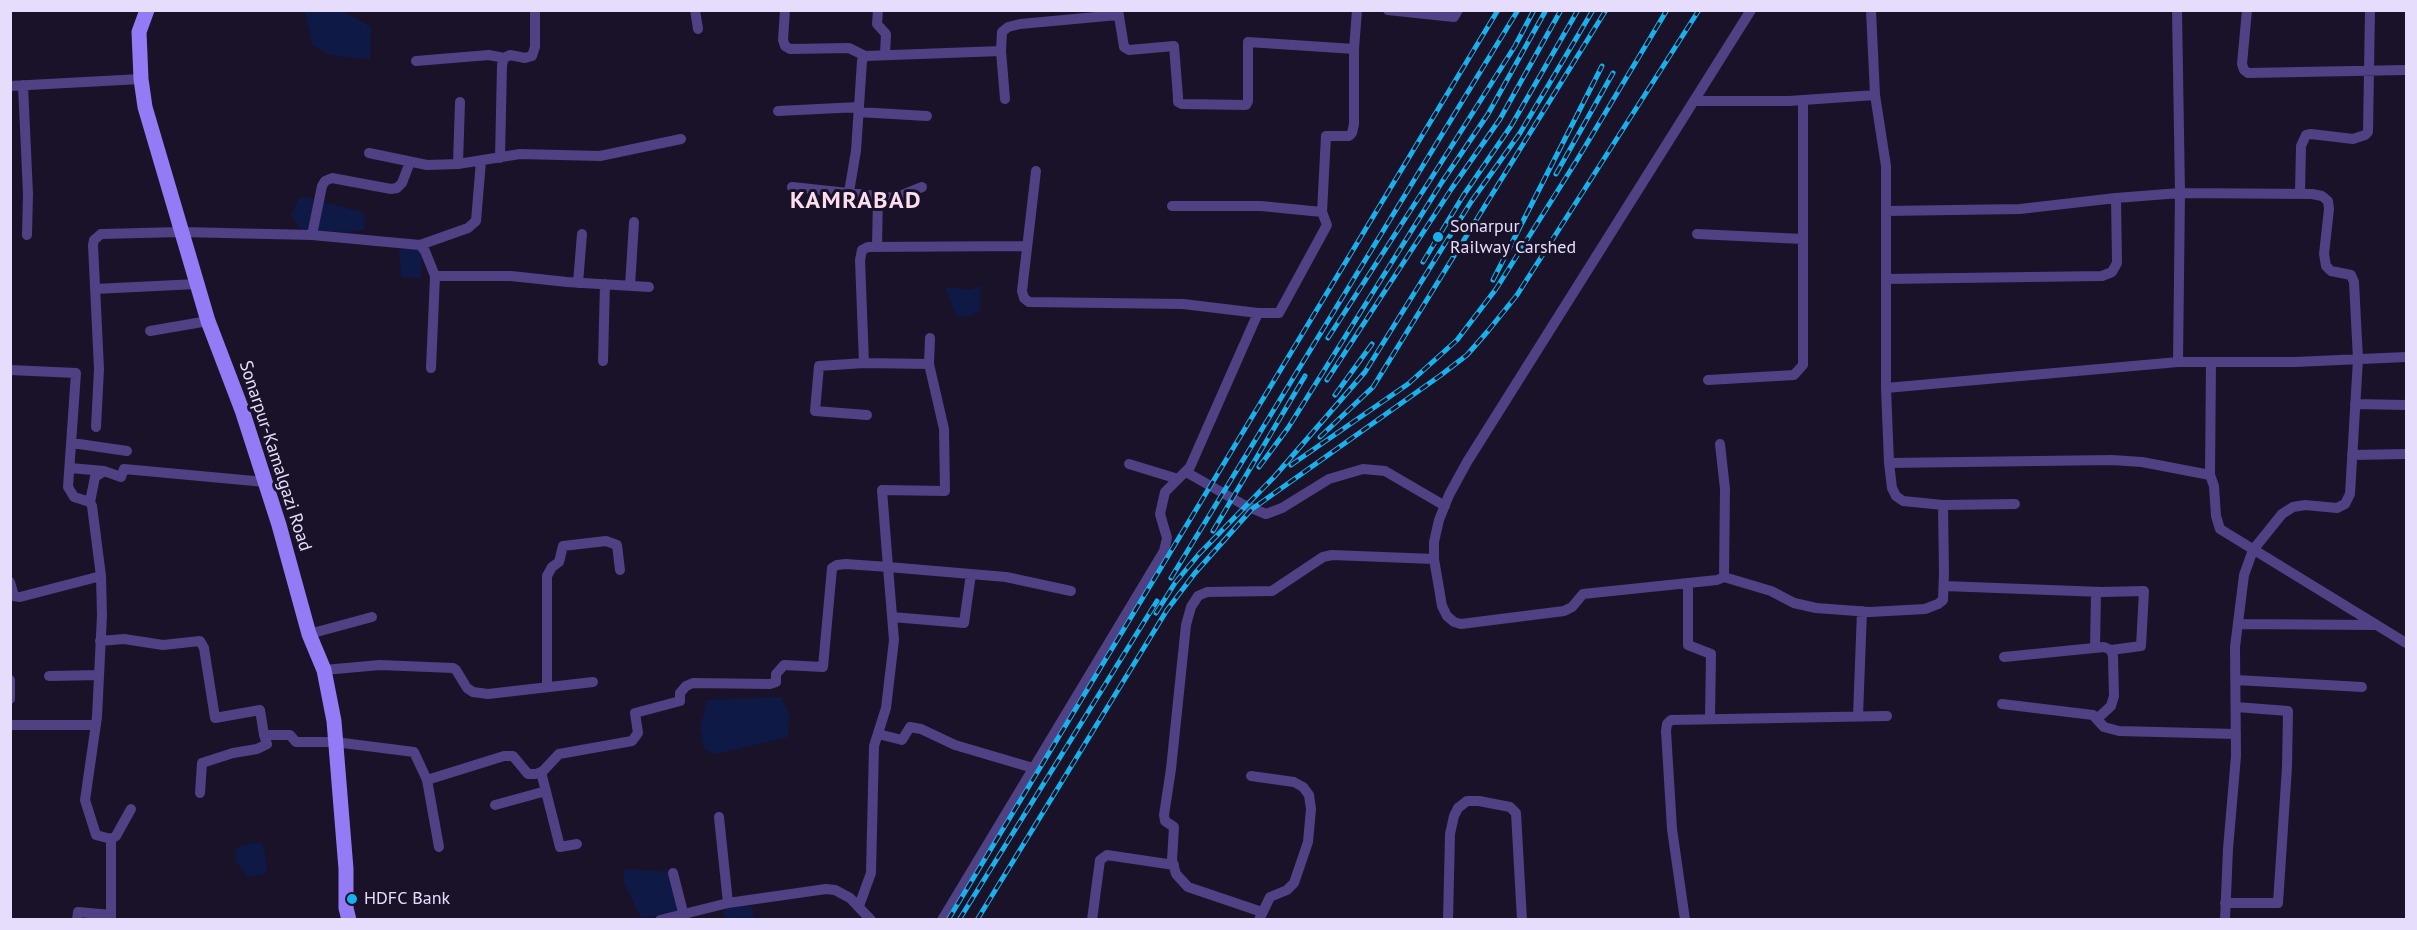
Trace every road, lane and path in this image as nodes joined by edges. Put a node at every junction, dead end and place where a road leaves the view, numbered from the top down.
1 (147, 10) edge
2 (535, 10) edge
3 (695, 10) edge
4 (785, 10) edge
5 (878, 10) edge
6 (1357, 10) edge
7 (1388, 10) edge
8 (1458, 10) edge
9 (1751, 10) edge
10 (1871, 10) edge
11 (2177, 10) edge
12 (2247, 10) edge
13 (2370, 10) edge
14 (1118, 13) edge
15 (698, 29) dead end
16 (1354, 49) junction
17 (1001, 51) junction
18 (885, 54) junction
19 (865, 56) junction
20 (504, 58) junction
21 (416, 61) dead end
22 (2406, 70) edge
23 (2370, 72) junction
24 (141, 79) junction
25 (23, 85) junction
26 (10, 86) edge
27 (1875, 95) junction
28 (1005, 99) dead end
29 (1803, 100) junction
30 (1695, 101) junction
31 (460, 102) dead end
32 (859, 110) junction
33 (778, 111) dead end
34 (927, 116) dead end
35 (681, 139) dead end
36 (369, 153) dead end
37 (500, 158) junction
38 (481, 161) junction
39 (410, 162) junction
40 (458, 164) junction
41 (1036, 171) dead end
42 (792, 187) dead end
43 (922, 187) dead end
44 (849, 192) junction
45 (2180, 193) junction
46 (2300, 193) junction
47 (878, 196) junction
48 (2116, 198) junction
49 (1172, 206) dead end
50 (1886, 211) junction
51 (1322, 212) junction
52 (634, 222) dead end
53 (181, 232) junction
54 (582, 234) dead end
55 (1697, 234) dead end
56 (27, 235) dead end
57 (312, 236) junction
58 (1803, 239) junction
59 (420, 245) junction
60 (1027, 246) junction
61 (877, 247) junction
62 (435, 276) junction
63 (1886, 279) junction
64 (578, 283) junction
65 (197, 284) junction
66 (605, 284) junction
67 (630, 286) junction
68 (649, 287) dead end
69 (95, 290) junction
70 (1258, 313) junction
71 (208, 321) junction
72 (150, 331) dead end
73 (930, 338) dead end
74 (2406, 357) edge
75 (2358, 359) junction
76 (603, 361) dead end
77 (2178, 362) junction
78 (2211, 362) junction
79 (864, 363) junction
80 (929, 364) junction
81 (431, 368) dead end
82 (10, 370) edge
83 (1708, 380) dead end
84 (1886, 388) junction
85 (2355, 404) junction
86 (2406, 405) edge
87 (867, 416) dead end
88 (96, 427) dead end
89 (72, 443) junction
90 (1720, 444) dead end
91 (127, 450) dead end
92 (2352, 454) junction
93 (2406, 454) edge
94 (1889, 463) junction
95 (1129, 464) dead end
96 (70, 468) junction
97 (104, 471) junction
98 (2210, 475) junction
99 (1182, 476) junction
100 (265, 482) junction
101 (90, 502) junction
102 (2015, 504) dead end
103 (1943, 505) junction
104 (1445, 506) junction
105 (2253, 550) junction
106 (1434, 560) junction
107 (888, 567) junction
108 (620, 570) dead end
109 (971, 573) junction
110 (101, 576) junction
111 (1724, 578) junction
112 (10, 582) edge
113 (1688, 583) junction
114 (1944, 586) junction
115 (1071, 591) dead end
116 (2096, 592) junction
117 (1862, 612) junction
118 (372, 617) dead end
119 (892, 617) junction
120 (2238, 624) junction
121 (2374, 625) junction
122 (309, 634) junction
123 (100, 641) junction
124 (2406, 643) edge
125 (2095, 648) junction
126 (2111, 650) junction
127 (2004, 657) dead end
128 (324, 670) junction
129 (99, 675) junction
130 (49, 676) dead end
131 (10, 680) edge
132 (2236, 680) junction
133 (593, 682) dead end
134 (547, 687) junction
135 (2362, 687) dead end
136 (10, 699) edge
137 (2002, 704) dead end
138 (2236, 707) junction
139 (1858, 716) junction
140 (1887, 716) dead end
141 (1710, 718) junction
142 (2098, 718) junction
143 (10, 725) edge
144 (96, 725) junction
145 (878, 734) junction
146 (2236, 734) junction
147 (264, 735) junction
148 (335, 741) junction
149 (1033, 768) junction
150 (541, 771) junction
151 (1251, 776) dead end
152 (427, 780) junction
153 (546, 791) junction
154 (200, 793) dead end
155 (495, 805) dead end
156 (131, 809) dead end
157 (719, 817) dead end
158 (111, 839) junction
159 (577, 844) dead end
160 (439, 847) dead end
161 (1174, 865) junction
162 (673, 873) dead end
163 (728, 903) junction
164 (2225, 903) junction
165 (859, 906) junction
166 (1261, 916) edge
167 (111, 917) edge
168 (685, 917) edge
169 (77, 920) edge
170 (349, 920) edge
171 (660, 920) edge
172 (871, 920) edge
173 (942, 920) edge
174 (1092, 920) edge
175 (1448, 920) edge
176 (1522, 920) edge
177 (1685, 920) edge
178 (2225, 920) edge

1 - 24 main road, Sonarpur-Kamalgazi Road
2 - 20 street
3 - 15 street
4 - 19 street
5 - 18 street
6 - 16 street
7 - 8 street
9 - 30 street
10 - 27 street
11 - 45 street
12 - 23 street
13 - 23 street
14 - 16 street
14 - 17 street
16 - 51 street
17 - 18 street
17 - 28 street
18 - 19 street
19 - 32 street
20 - 21 street
20 - 37 street
22 - 23 street
23 - 46 street
24 - 25 street
24 - 53 main road, Sonarpur-Kamalgazi Road
25 - 26 street
25 - 56 street
27 - 29 street
27 - 50 street
29 - 30 street
29 - 58 street
30 - 104 street
31 - 40 street
32 - 33 street
32 - 34 street
32 - 44 street
35 - 37 street
36 - 39 street
37 - 38 street
38 - 40 street
38 - 59 street
39 - 40 street
39 - 57 street
41 - 60 street
42 - 44 street
43 - 47 street
44 - 47 street
45 - 46 street
45 - 48 street
45 - 77 street
46 - 75 street
47 - 61 street
48 - 50 street
48 - 63 street
49 - 51 street
50 - 63 street
51 - 70 street
52 - 67 street
53 - 57 street
53 - 65 main road, Sonarpur-Kamalgazi Road
53 - 69 street
54 - 64 street
55 - 58 street
57 - 59 street
58 - 83 street
59 - 62 street
60 - 61 street
60 - 70 street
61 - 79 street
62 - 64 street
62 - 81 street
63 - 84 street
64 - 66 street
65 - 69 street
65 - 71 main road, Sonarpur-Kamalgazi Road
66 - 67 street
66 - 76 street
67 - 68 street
69 - 88 street
70 - 99 street
71 - 72 street
71 - 100 main road, Sonarpur-Kamalgazi Road
73 - 80 street
74 - 75 street
75 - 78 street
75 - 85 street
77 - 78 street
77 - 84 street
78 - 98 street
79 - 80 street
79 - 87 street
80 - 107 street
82 - 89 street
84 - 94 street
85 - 86 street
85 - 92 street
89 - 91 street
89 - 96 street
90 - 111 street
92 - 93 street
92 - 105 street
94 - 98 street
94 - 103 street
95 - 99 street
96 - 97 street
96 - 101 street
97 - 100 street
97 - 101 street
98 - 105 street
99 - 104 street
99 - 149 street
100 - 122 main road, Sonarpur-Kamalgazi Road
101 - 110 street
102 - 103 street
103 - 114 street
104 - 106 street
105 - 120 street
105 - 121 street
106 - 113 street
106 - 161 street
107 - 109 street
107 - 119 street
107 - 150 street
108 - 134 street
109 - 115 street
109 - 119 street
110 - 112 street
110 - 123 street
111 - 113 street
111 - 117 street
113 - 141 street
114 - 116 street
114 - 117 street
116 - 125 street
116 - 126 street
117 - 139 street
118 - 122 street
119 - 145 street
120 - 121 street
120 - 132 street
121 - 124 street
122 - 128 main road, Sonarpur-Kamalgazi Road
123 - 129 street
123 - 147 street
125 - 126 street
125 - 127 street
126 - 142 street
128 - 134 street
128 - 148 main road, Sonarpur-Kamalgazi Road
129 - 130 street
129 - 144 street
131 - 136 street
132 - 135 street
132 - 138 street
133 - 134 street
137 - 142 street
138 - 146 street
138 - 164 street
139 - 140 street
139 - 141 street
141 - 177 street
142 - 146 street
143 - 144 street
144 - 158 street
145 - 149 street
145 - 165 street
146 - 164 street
147 - 148 street
147 - 154 street
148 - 152 street
148 - 170 main road, Sonarpur-Kamalgazi Road
149 - 173 street
150 - 152 street
150 - 153 street
151 - 166 street
152 - 160 street
153 - 155 street
153 - 159 street
156 - 158 street
157 - 163 street
158 - 167 street
161 - 166 street
161 - 174 street
162 - 168 street
163 - 165 street
163 - 168 street
164 - 178 street
165 - 172 street
167 - 169 street
168 - 171 street
175 - 176 street

